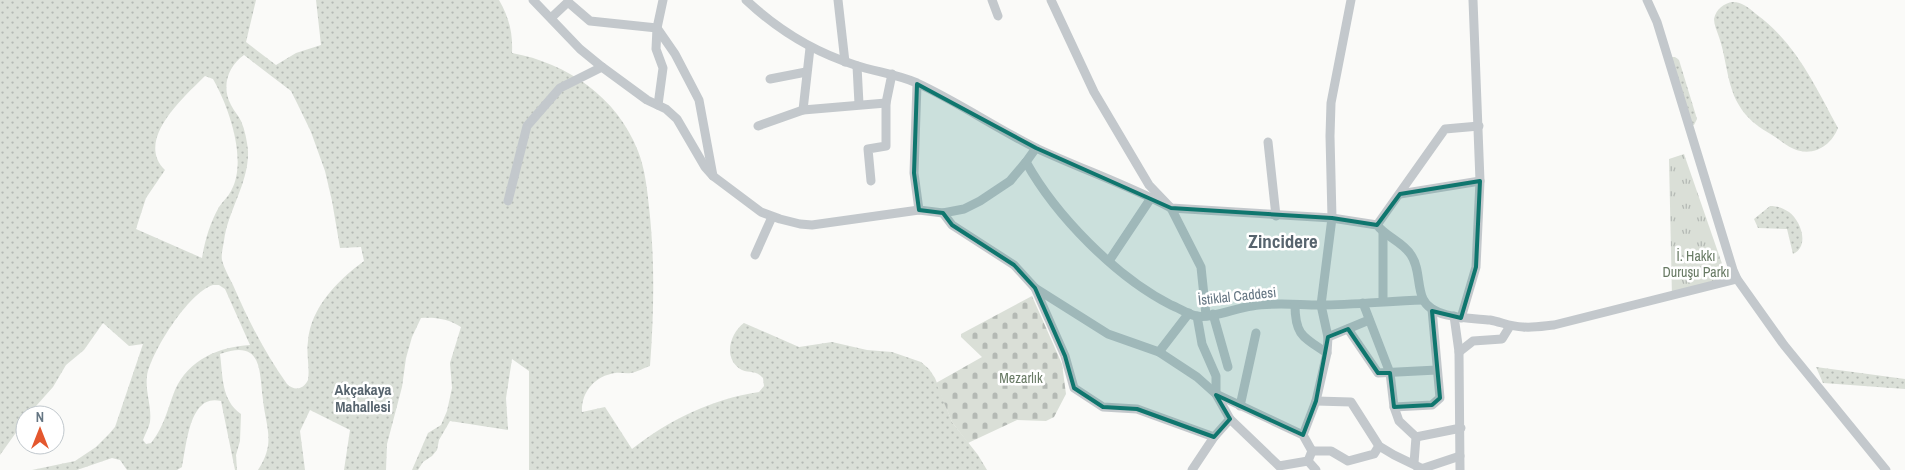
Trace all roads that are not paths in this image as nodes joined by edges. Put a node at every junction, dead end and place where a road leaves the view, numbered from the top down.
1 (533, 0) edge
2 (663, 0) edge
3 (746, 0) edge
4 (838, 0) edge
5 (992, 0) edge
6 (1051, 0) edge
7 (1351, 0) edge
8 (1473, 0) edge
9 (1647, 0) edge
10 (568, 1) edge
11 (998, 16) dead end
12 (550, 18) junction
13 (657, 28) junction
14 (810, 48) junction
15 (846, 62) junction
16 (857, 66) junction
17 (602, 67) junction
18 (806, 72) junction
19 (892, 74) junction
20 (770, 79) dead end
21 (917, 84) junction
22 (886, 102) junction
23 (859, 104) junction
24 (658, 105) junction
25 (803, 110) junction
26 (758, 126) dead end
27 (1479, 126) junction
28 (1268, 142) dead end
29 (1036, 148) junction
30 (1026, 162) junction
31 (714, 176) junction
32 (871, 181) dead end
33 (1480, 181) junction
34 (1400, 194) junction
35 (1151, 198) junction
36 (508, 201) dead end
37 (1171, 208) junction
38 (919, 210) junction
39 (943, 213) junction
40 (1276, 216) junction
41 (772, 217) junction
42 (1332, 218) junction
43 (1380, 229) junction
44 (754, 255) dead end
45 (1109, 261) junction
46 (1737, 279) junction
47 (1035, 288) junction
48 (1423, 300) junction
49 (1383, 301) junction
50 (1362, 303) junction
51 (1295, 305) junction
52 (1321, 305) junction
53 (1432, 309) junction
54 (1201, 315) junction
55 (1457, 317) junction
56 (1369, 320) junction
57 (1510, 326) junction
58 (1348, 330) junction
59 (1256, 333) dead end
60 (1328, 337) junction
61 (1159, 352) junction
62 (1460, 352) junction
63 (1327, 354) junction
64 (1228, 367) dead end
65 (1437, 370) junction
66 (1390, 373) junction
67 (1216, 394) junction
68 (1316, 401) junction
69 (1240, 406) junction
70 (1394, 407) junction
71 (1230, 419) junction
72 (1461, 428) junction
73 (1303, 435) junction
74 (1214, 437) junction
75 (1416, 437) junction
76 (1379, 446) junction
77 (1312, 451) junction
78 (1460, 456) junction
79 (1308, 461) junction
80 (1349, 465) edge
81 (1418, 467) edge
82 (1192, 470) edge
83 (1316, 470) edge
84 (1460, 470) edge
85 (1886, 470) edge

1 - 12 street
2 - 13 street
3 - 14 street
4 - 15 street
5 - 11 street
6 - 37 street
7 - 42 street
8 - 27 street
9 - 46 street
10 - 12 street
10 - 13 street
12 - 17 street
13 - 24 street
13 - 31 street
14 - 15 street
14 - 18 street
15 - 16 street
16 - 19 street
16 - 23 street
17 - 24 street
17 - 36 street
18 - 20 street
18 - 25 street
19 - 21 street
19 - 22 street
21 - 29 street
21 - 38 street
22 - 23 street
22 - 32 street
23 - 25 street
24 - 31 street
25 - 26 street
27 - 33 street
27 - 34 street
28 - 40 street
29 - 30 street
29 - 35 street
30 - 39 street
30 - 45 street, İstiklal Caddesi
31 - 41 street
33 - 34 street
33 - 55 street
34 - 43 street
35 - 37 street
35 - 45 street
37 - 40 street
37 - 54 street
38 - 39 street
38 - 41 street
39 - 47 street
40 - 42 street
41 - 44 street
42 - 43 street
42 - 52 street
43 - 48 street
43 - 49 street
45 - 54 street, İstiklal Caddesi
46 - 57 street
46 - 85 street
47 - 61 street
47 - 74 street
48 - 49 street, İstiklal Caddesi
48 - 53 street
49 - 50 street, İstiklal Caddesi
50 - 52 street, İstiklal Caddesi
50 - 56 street
51 - 52 street, İstiklal Caddesi
51 - 54 street, İstiklal Caddesi
51 - 63 street
52 - 60 street
53 - 55 street
53 - 65 street
54 - 61 street
54 - 64 street
54 - 67 street
55 - 57 street
55 - 62 street
56 - 58 street
56 - 66 street
57 - 62 street
58 - 60 street
58 - 66 street
59 - 69 street
60 - 63 street
61 - 67 street
62 - 72 street
63 - 68 street
65 - 66 street
65 - 70 street
66 - 70 street
67 - 69 street
67 - 71 street
68 - 73 street
68 - 76 street
69 - 73 street
70 - 75 street
71 - 74 street
71 - 79 street
72 - 75 street
72 - 78 street
73 - 77 street
74 - 82 street
75 - 81 street
76 - 80 street
76 - 81 street
77 - 79 street
77 - 80 street
78 - 81 street
78 - 84 street
79 - 83 street

